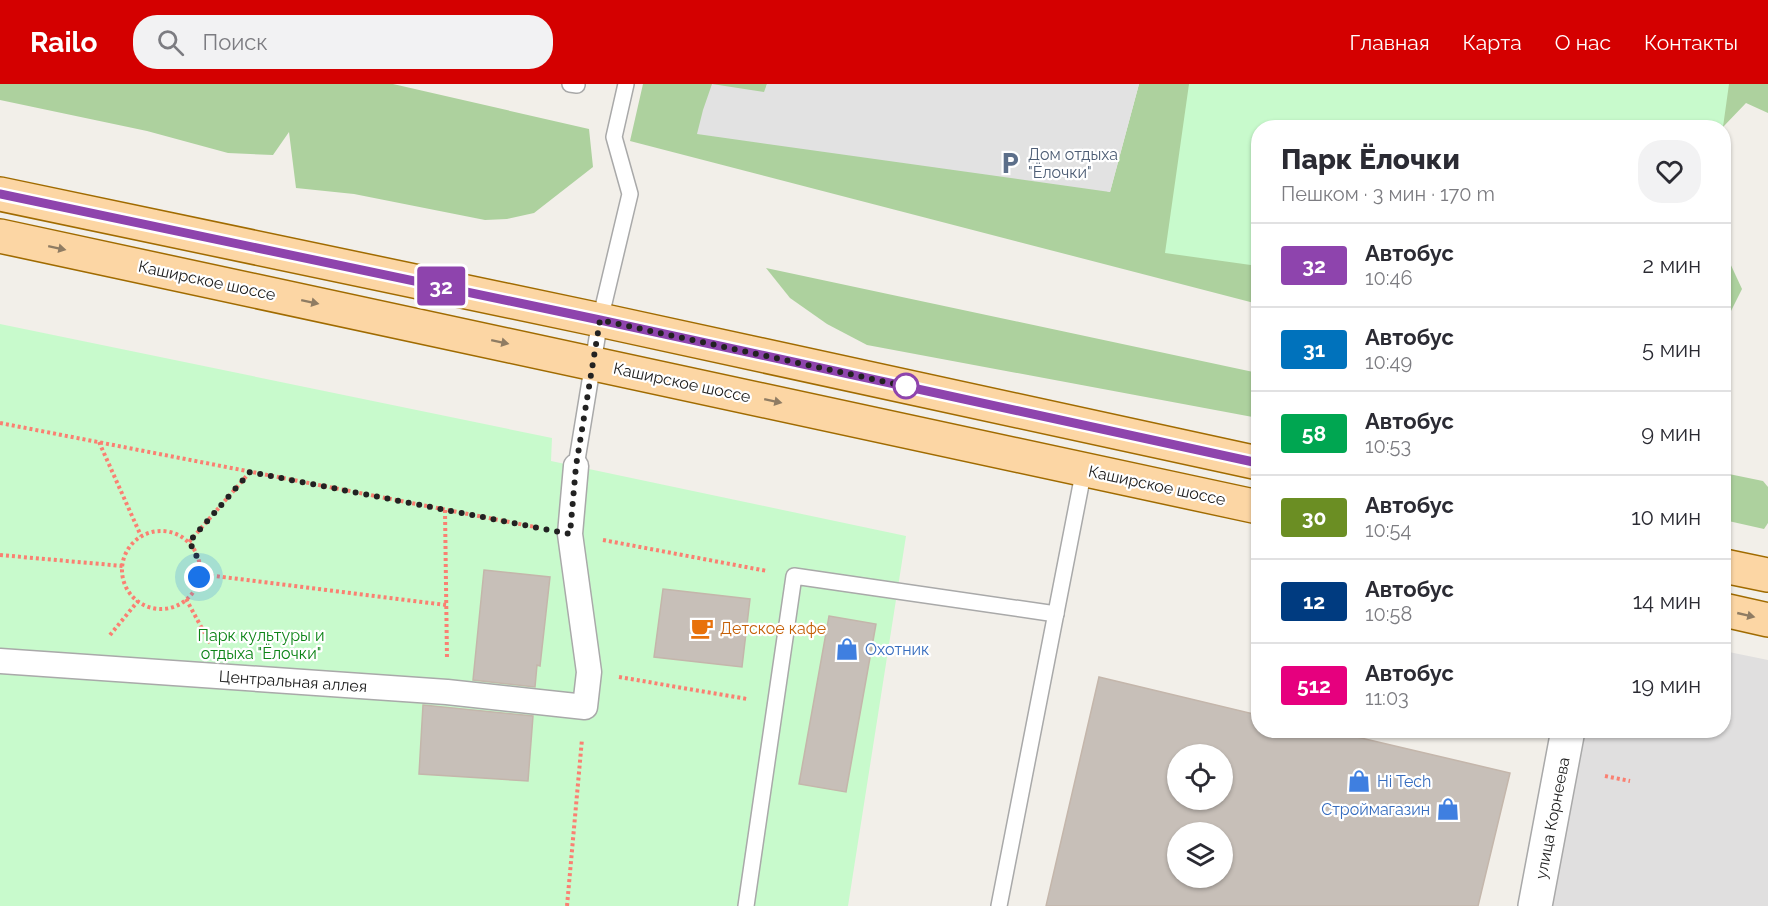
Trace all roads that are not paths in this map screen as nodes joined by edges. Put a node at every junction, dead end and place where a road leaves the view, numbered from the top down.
1 (626, 84) edge
2 (0, 194) edge
3 (0, 236) edge
4 (600, 320) junction
5 (592, 362) junction
6 (1251, 461) edge
7 (576, 466) joint
8 (1084, 469) junction
9 (1251, 505) edge
10 (1731, 567) edge
11 (1768, 575) edge
12 (1731, 612) edge
13 (1056, 614) junction
14 (1768, 620) edge
15 (0, 660) edge
16 (1566, 738) edge
17 (746, 906) edge
18 (999, 906) edge
19 (1535, 906) edge

1 - 4 lane
2 - 4 main road
3 -> 5 main road, Каширское шоссе
4 - 5 lane
4 - 6 main road
5 - 7 lane
5 -> 8 main road, Каширское шоссе
7 - 15 street, Центральная аллея
8 - 9 main road, Каширское шоссе
8 - 13 lane
10 - 11 main road
12 -> 14 main road
13 - 17 lane
13 - 18 lane
16 - 19 street, улица Корнеева

